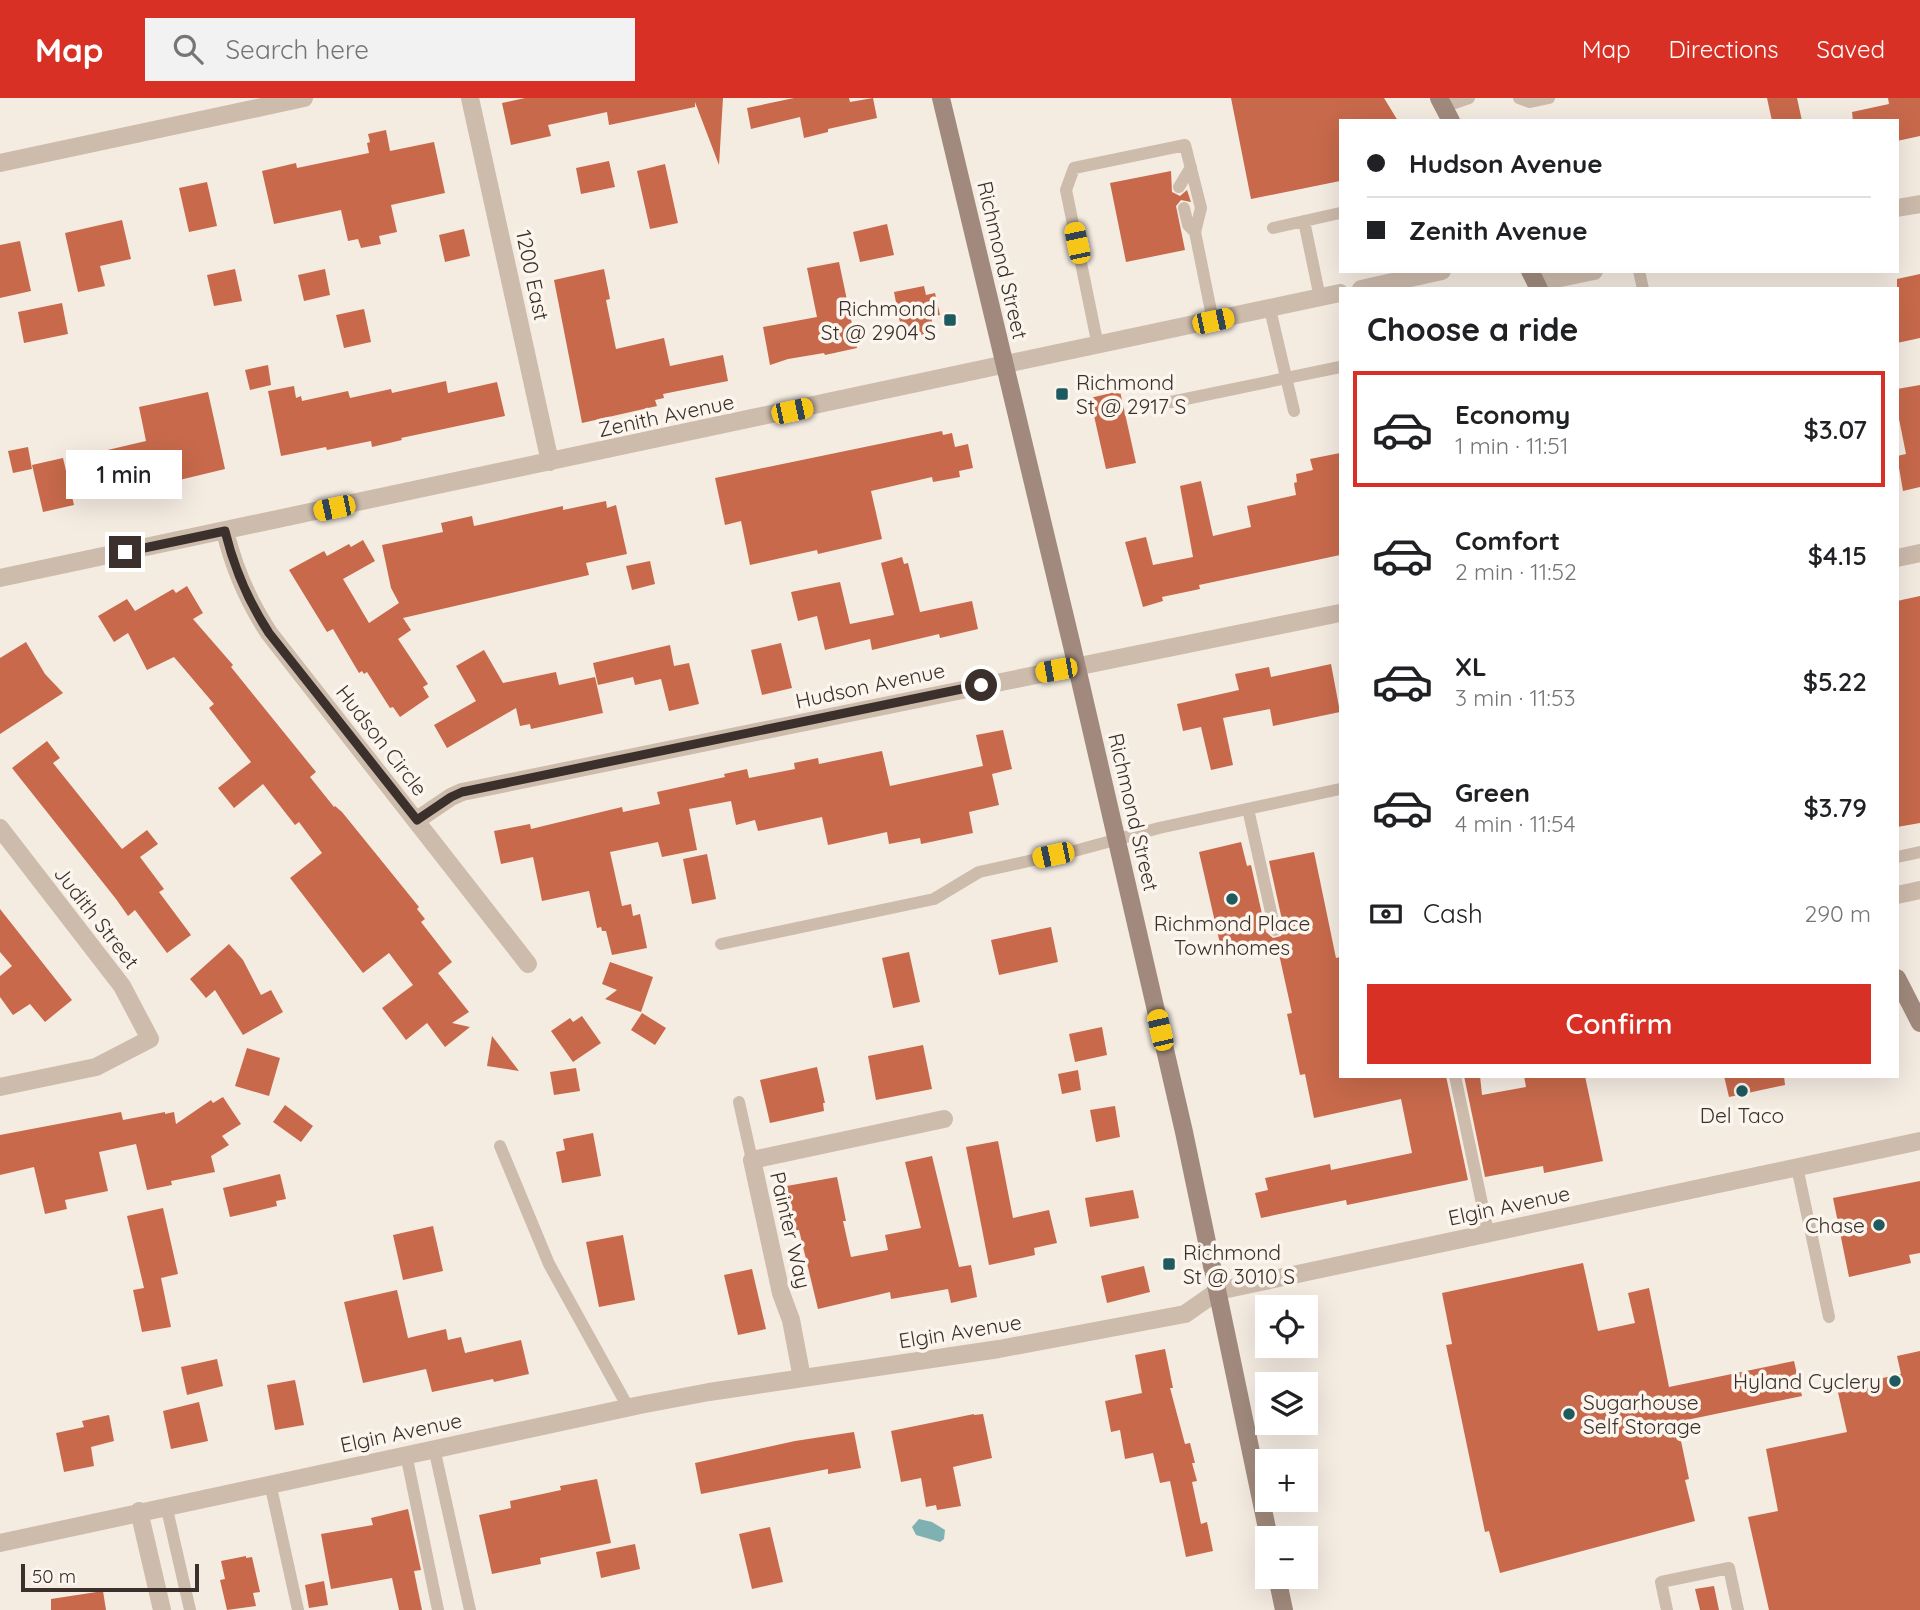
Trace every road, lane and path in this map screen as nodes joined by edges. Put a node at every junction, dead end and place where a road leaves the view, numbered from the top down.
1 (304, 98) edge
2 (470, 98) edge
3 (941, 98) edge
4 (1469, 98) edge
5 (1519, 98) edge
6 (1549, 98) edge
7 (1444, 108) edge
8 (0, 163) edge
9 (1191, 167) junction
10 (1179, 187) dead end
11 (1920, 204) edge
12 (1184, 208) dead end
13 (1899, 208) edge
14 (1339, 213) edge
15 (1304, 221) junction
16 (1273, 228) dead end
17 (1195, 232) junction
18 (1435, 273) edge
19 (1582, 273) edge
20 (1535, 281) edge
21 (1394, 285) edge
22 (1339, 293) edge
23 (1320, 298) junction
24 (1270, 309) junction
25 (1213, 321) junction
26 (1098, 346) junction
27 (1005, 366) junction
28 (1339, 367) edge
29 (1286, 379) junction
30 (1171, 402) dead end
31 (1294, 411) dead end
32 (550, 462) junction
33 (225, 531) junction
34 (1920, 553) edge
35 (1899, 558) edge
36 (0, 578) edge
37 (1339, 612) edge
38 (1077, 667) junction
39 (1339, 789) edge
40 (1248, 809) junction
41 (417, 820) junction
42 (0, 828) edge
43 (1117, 839) junction
44 (1920, 852) edge
45 (1899, 857) edge
46 (1920, 890) edge
47 (1899, 895) edge
48 (1275, 930) dead end
49 (721, 944) dead end
50 (528, 964) dead end
51 (1899, 982) edge
52 (1920, 1023) edge
53 (1455, 1078) edge
54 (0, 1087) edge
55 (739, 1102) dead end
56 (944, 1119) dead end
57 (1920, 1141) edge
58 (500, 1146) dead end
59 (752, 1160) junction
60 (1797, 1167) junction
61 (1488, 1232) junction
62 (1218, 1291) junction
63 (1829, 1317) dead end
64 (802, 1378) junction
65 (628, 1407) junction
66 (434, 1448) junction
67 (406, 1454) junction
68 (270, 1483) junction
69 (166, 1506) junction
70 (139, 1511) junction
71 (1267, 1526) edge
72 (0, 1543) edge
73 (1280, 1589) edge
74 (162, 1610) edge
75 (190, 1610) edge
76 (298, 1610) edge
77 (438, 1610) edge
78 (470, 1610) edge
79 (1284, 1610) edge
80 (1667, 1610) edge
81 (1738, 1610) edge

1 - 8 street
2 - 32 street, 1200 East
3 - 27 main road, Richmond Street
4 - 7 lane
5 - 6 lane
9 - 10 lane
9 - 17 lane
9 - 26 lane
11 - 13 street
12 - 17 lane
14 - 15 lane
15 - 16 lane
15 - 23 lane
17 - 25 lane
18 - 21 street
19 - 20 street
22 - 23 street, Zenith Avenue
23 - 24 street, Zenith Avenue
24 - 25 street, Zenith Avenue
24 - 29 lane
25 - 26 street, Zenith Avenue
26 - 27 street, Zenith Avenue
27 - 32 street, Zenith Avenue
27 - 38 main road, Richmond Street
28 - 29 lane
29 - 30 lane
29 - 31 lane
32 - 33 street, Zenith Avenue
33 - 36 street, Zenith Avenue
33 - 41 street, Hudson Circle
34 - 35 street
37 - 38 street, Hudson Avenue
38 - 41 street, Hudson Avenue
38 - 43 main road, Richmond Street
39 - 40 lane
40 - 43 lane
40 - 48 lane
41 - 50 street, Hudson Circle
42 - 54 street, Judith Street
43 - 49 lane
43 - 62 main road, Richmond Street
44 - 45 lane
46 - 47 street
51 - 52 main road
53 - 61 lane
55 - 59 lane
56 - 59 street, Painter Way
57 - 60 street, Elgin Avenue
58 - 65 lane
59 - 64 street, Painter Way
60 - 61 street, Elgin Avenue
60 - 63 lane
61 - 62 street, Elgin Avenue
62 - 64 street, Elgin Avenue
62 - 71 main road, Richmond Street
64 - 65 street, Elgin Avenue
65 - 66 street, Elgin Avenue
66 - 67 street, Elgin Avenue
66 - 78 lane
67 - 68 street, Elgin Avenue
67 - 77 lane
68 - 69 street, Elgin Avenue
68 - 76 lane
69 - 70 street, Elgin Avenue
69 - 75 lane
70 - 72 street, Elgin Avenue
70 - 74 street
73 - 79 main road
80 - 81 lane

